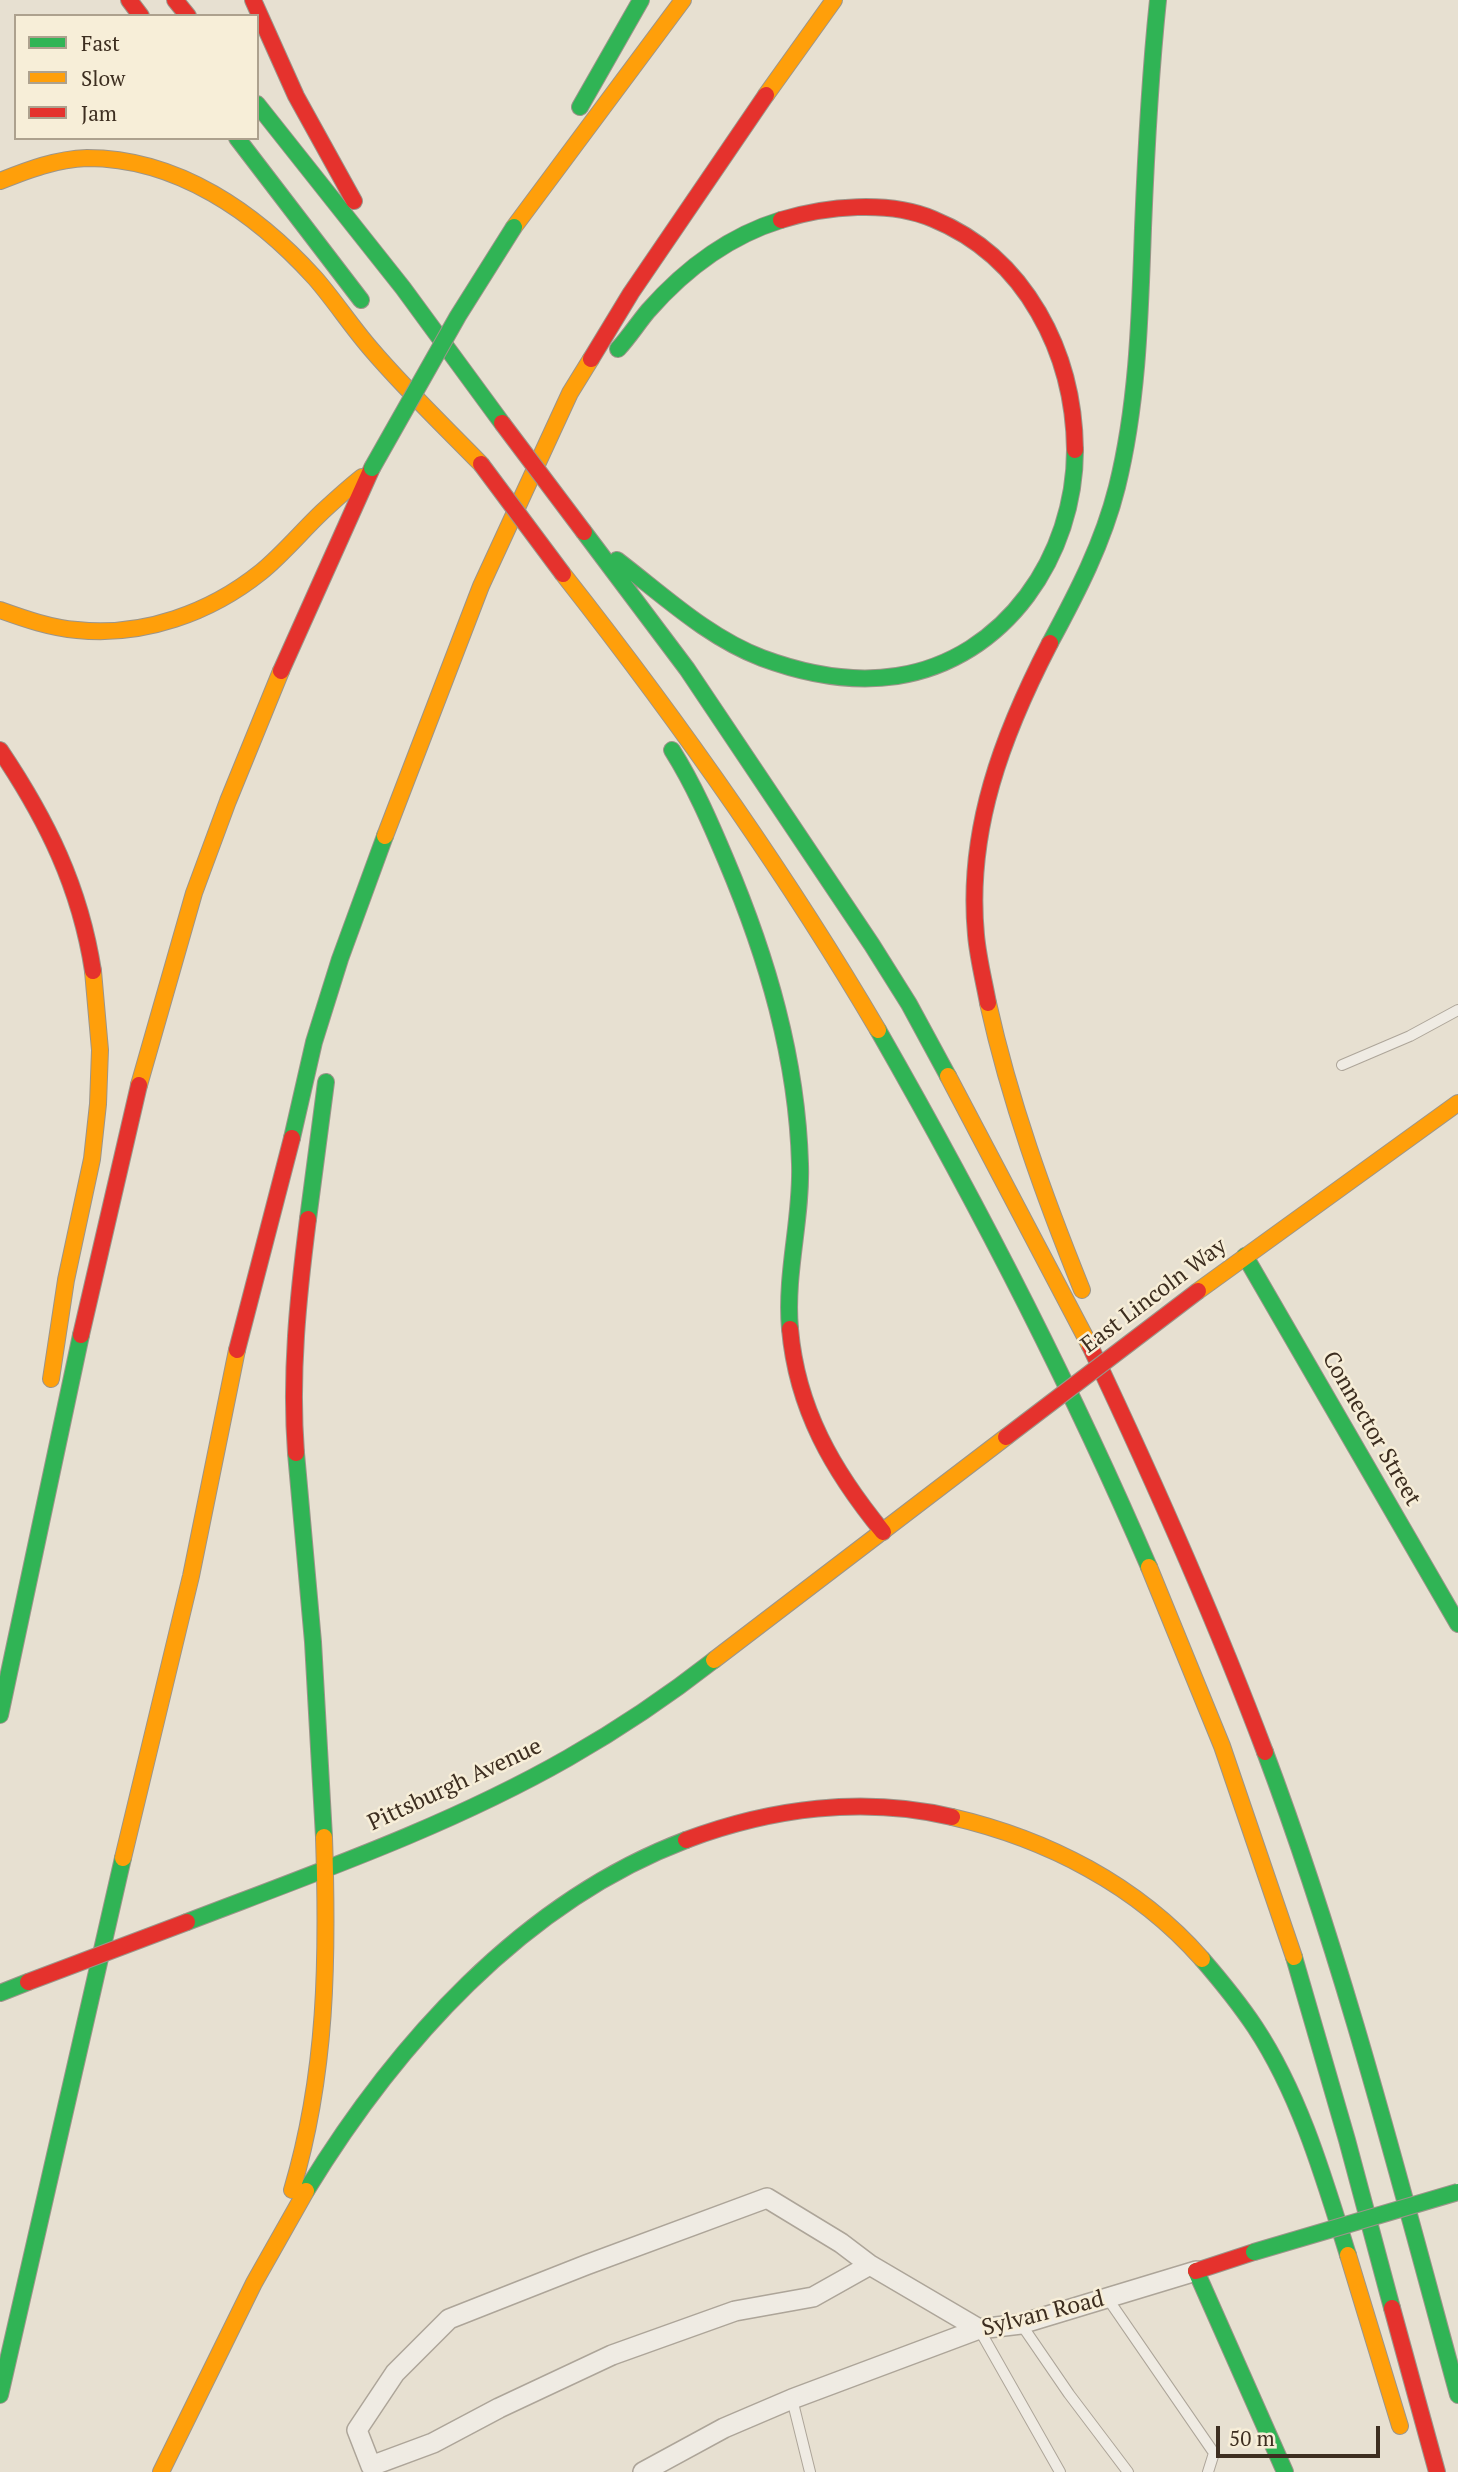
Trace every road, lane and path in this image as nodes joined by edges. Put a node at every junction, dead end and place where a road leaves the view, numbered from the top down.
1 (128, 0) edge
2 (175, 0) edge
3 (253, 0) edge
4 (641, 0) edge
5 (683, 0) edge
6 (834, 0) edge
7 (1158, 0) edge
8 (139, 14) edge
9 (186, 14) edge
10 (259, 107) edge
11 (571, 120) dead end
12 (239, 140) edge
13 (558, 141) dead end
14 (0, 181) edge
15 (514, 227) junction
16 (403, 289) junction
17 (374, 318) dead end
18 (413, 371) dead end
19 (570, 393) junction
20 (481, 464) junction
21 (372, 468) junction
22 (588, 538) junction
23 (0, 610) edge
24 (593, 611) junction
25 (631, 689) dead end
26 (666, 740) dead end
27 (0, 750) edge
28 (369, 878) junction
29 (342, 1005) dead end
30 (1458, 1010) edge
31 (330, 1063) dead end
32 (1342, 1065) dead end
33 (1458, 1103) edge
34 (1245, 1256) junction
35 (1087, 1304) dead end
36 (1105, 1341) dead end
37 (1117, 1366) dead end
38 (49, 1396) dead end
39 (46, 1423) dead end
40 (883, 1532) junction
41 (29, 1587) junction
42 (1458, 1624) edge
43 (0, 1715) edge
44 (1281, 1750) dead end
45 (1302, 1850) junction
46 (326, 1869) junction
47 (0, 1993) edge
48 (1458, 2192) edge
49 (870, 2265) junction
50 (1196, 2271) junction
51 (1108, 2299) junction
52 (241, 2312) junction
53 (1021, 2324) junction
54 (979, 2329) junction
55 (0, 2395) edge
56 (1458, 2395) edge
57 (792, 2399) junction
58 (1404, 2440) dead end
59 (161, 2472) edge
60 (643, 2472) edge
61 (810, 2472) edge
62 (1060, 2472) edge
63 (1128, 2472) edge
64 (1208, 2472) edge
65 (1285, 2472) edge
66 (1437, 2472) edge

1 - 8 main road
2 - 9 main road
3 - 16 main road
4 - 11 main road
5 - 15 main road
6 - 19 main road
7 - 35 main road
10 - 16 main road
12 - 17 main road
13 - 15 main road
14 - 20 main road
15 - 21 main road, bridge
16 - 22 main road, bridge
18 - 20 main road
19 - 22 main road
19 - 28 main road
20 - 24 main road, bridge
21 - 23 main road
21 - 41 main road
22 - 45 main road
24 - 25 main road
24 - 66 main road
26 - 40 main road
27 - 38 main road
28 - 29 main road
28 - 55 main road
30 - 32 lane
31 - 46 main road
33 - 34 main road, East Lincoln Way
34 - 40 main road, East Lincoln Way, bridge
34 - 42 main road, Connector Street
36 - 37 main road
39 - 41 main road
40 - 46 main road, Pittsburgh Avenue
41 - 43 main road
44 - 45 main road
45 - 56 main road
46 - 47 main road, Pittsburgh Avenue, bridge
46 - 52 main road
48 - 50 main road, Sylvan Road, bridge
49 - 49 street
49 - 54 street
50 - 51 street, Sylvan Road
50 - 65 main road
51 - 53 street, Sylvan Road
51 - 64 lane
52 - 58 main road
52 - 59 main road
53 - 54 street, Sylvan Road
53 - 63 lane
54 - 57 street, Sylvan Road
54 - 62 lane
57 - 60 street, Sylvan Road
57 - 61 lane

